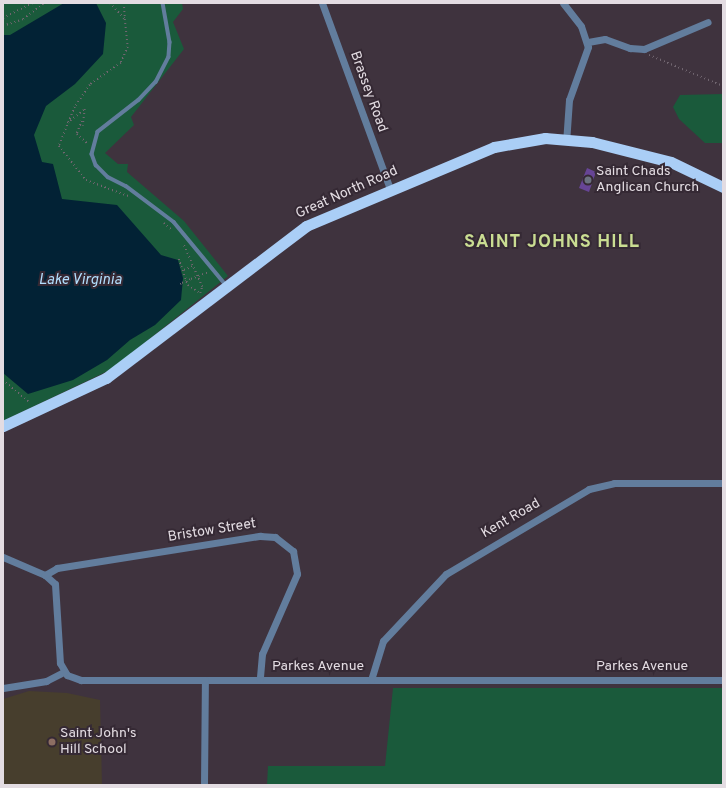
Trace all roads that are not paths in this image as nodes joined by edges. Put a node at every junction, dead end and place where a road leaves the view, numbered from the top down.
1 (163, 3) edge
2 (322, 3) edge
3 (563, 3) edge
4 (708, 22) dead end
5 (588, 42) junction
6 (566, 139) junction
7 (723, 187) edge
8 (390, 189) junction
9 (226, 286) junction
10 (3, 426) edge
11 (723, 483) edge
12 (3, 557) edge
13 (45, 575) junction
14 (64, 672) junction
15 (260, 679) junction
16 (205, 680) junction
17 (371, 680) junction
18 (723, 680) edge
19 (3, 688) edge
20 (204, 785) edge

1 - 9 lane
2 - 8 street, Brassey Road
3 - 5 street
4 - 5 street
5 - 6 street
6 - 7 highway, Great North Road
6 - 8 highway, Great North Road
8 - 9 highway, Great North Road
9 - 10 highway, Great North Road
11 - 17 street, Kent Road
12 - 13 street
13 - 14 street
13 - 15 street, Bristow Street
14 - 16 street, Parkes Avenue
14 - 19 street
15 - 16 street, Parkes Avenue
15 - 17 street, Parkes Avenue
16 - 20 street
17 - 18 street, Parkes Avenue

